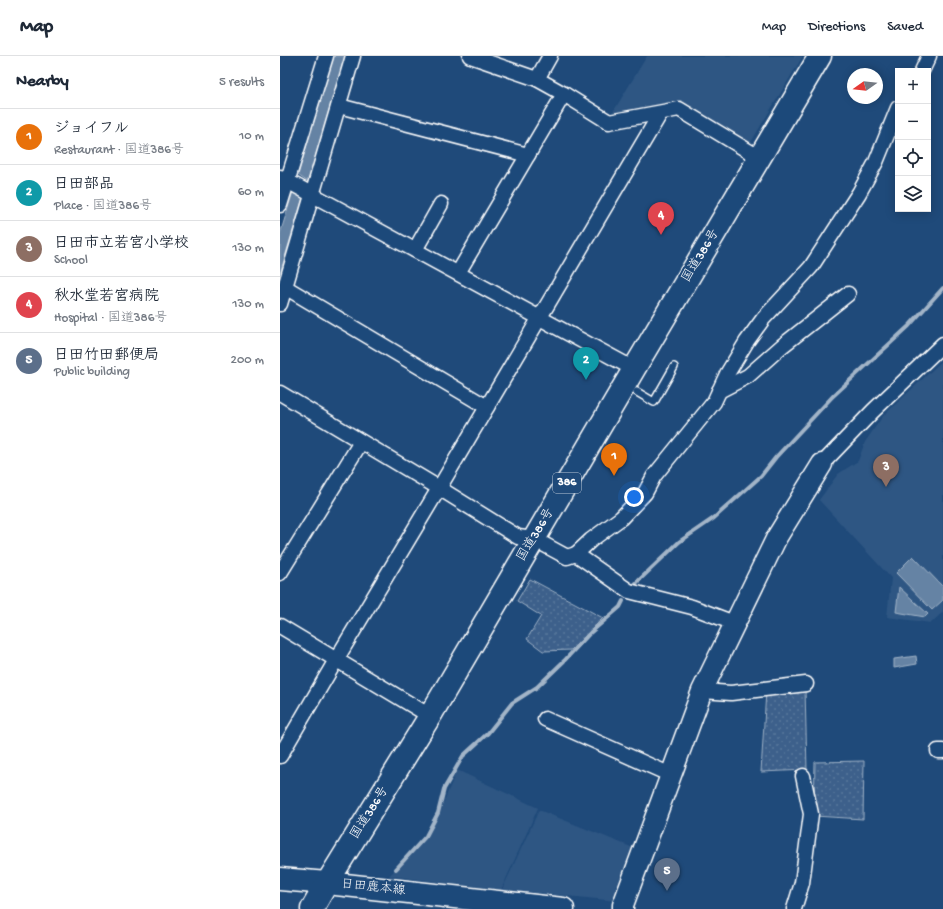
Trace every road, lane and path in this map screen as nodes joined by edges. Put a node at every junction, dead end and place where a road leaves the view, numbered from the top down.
1 (326, 56) edge
2 (353, 56) edge
3 (472, 56) edge
4 (550, 56) edge
5 (820, 56) edge
6 (929, 56) edge
7 (923, 68) edge
8 (536, 79) junction
9 (564, 94) junction
10 (339, 106) junction
11 (660, 114) junction
12 (895, 115) edge
13 (528, 156) junction
14 (760, 158) junction
15 (284, 179) edge
16 (313, 195) junction
17 (441, 204) dead end
18 (280, 205) edge
19 (414, 250) junction
20 (458, 273) junction
21 (285, 287) junction
22 (848, 294) dead end
23 (280, 304) edge
24 (539, 318) junction
25 (943, 344) edge
26 (674, 367) dead end
27 (634, 369) junction
28 (719, 391) junction
29 (637, 392) dead end
30 (280, 393) edge
31 (487, 407) junction
32 (361, 442) junction
33 (822, 464) joint
34 (440, 488) junction
35 (534, 539) junction
36 (576, 554) junction
37 (282, 565) edge
38 (734, 623) junction
39 (280, 626) edge
40 (336, 660) junction
41 (806, 684) dead end
42 (702, 691) junction
43 (430, 716) junction
44 (545, 719) dead end
45 (280, 756) edge
46 (671, 775) junction
47 (803, 776) dead end
48 (280, 879) edge
49 (327, 883) junction
50 (312, 909) edge
51 (563, 909) edge
52 (623, 909) edge
53 (794, 909) edge

1 - 15 street
2 - 10 street
3 - 8 street
4 - 8 street
5 - 14 main road, 国道386号 / 386
6 - 7 street
8 - 9 street
9 - 11 street
9 - 13 street
10 - 13 street
10 - 16 street
11 - 14 street
11 - 24 street
12 - 28 street
13 - 20 street
14 - 27 main road, 国道386号 / 386
15 - 16 street
15 - 18 street
16 - 19 street
16 - 21 street
17 - 19 street
19 - 20 street
20 - 24 street
21 - 23 street
21 - 31 street
22 - 28 street
24 - 27 street
24 - 31 street
25 - 33 street
26 - 29 lane
27 - 35 main road, 国道386号 / 386
28 - 36 street
30 - 32 street
31 - 34 street
32 - 34 street
32 - 37 street
33 - 38 street
34 - 35 street
34 - 40 street
35 - 36 street
35 - 43 main road, 国道386号 / 386
36 - 38 street
38 - 42 street
39 - 40 street
40 - 43 street
40 - 45 street
41 - 42 street
42 - 46 street
43 - 49 main road, 国道386号 / 386
44 - 46 street
46 - 52 street
47 - 53 street
48 - 49 main road, 日田鹿本線
49 - 50 main road, 国道386号 / 386
49 - 51 main road, 日田鹿本線

